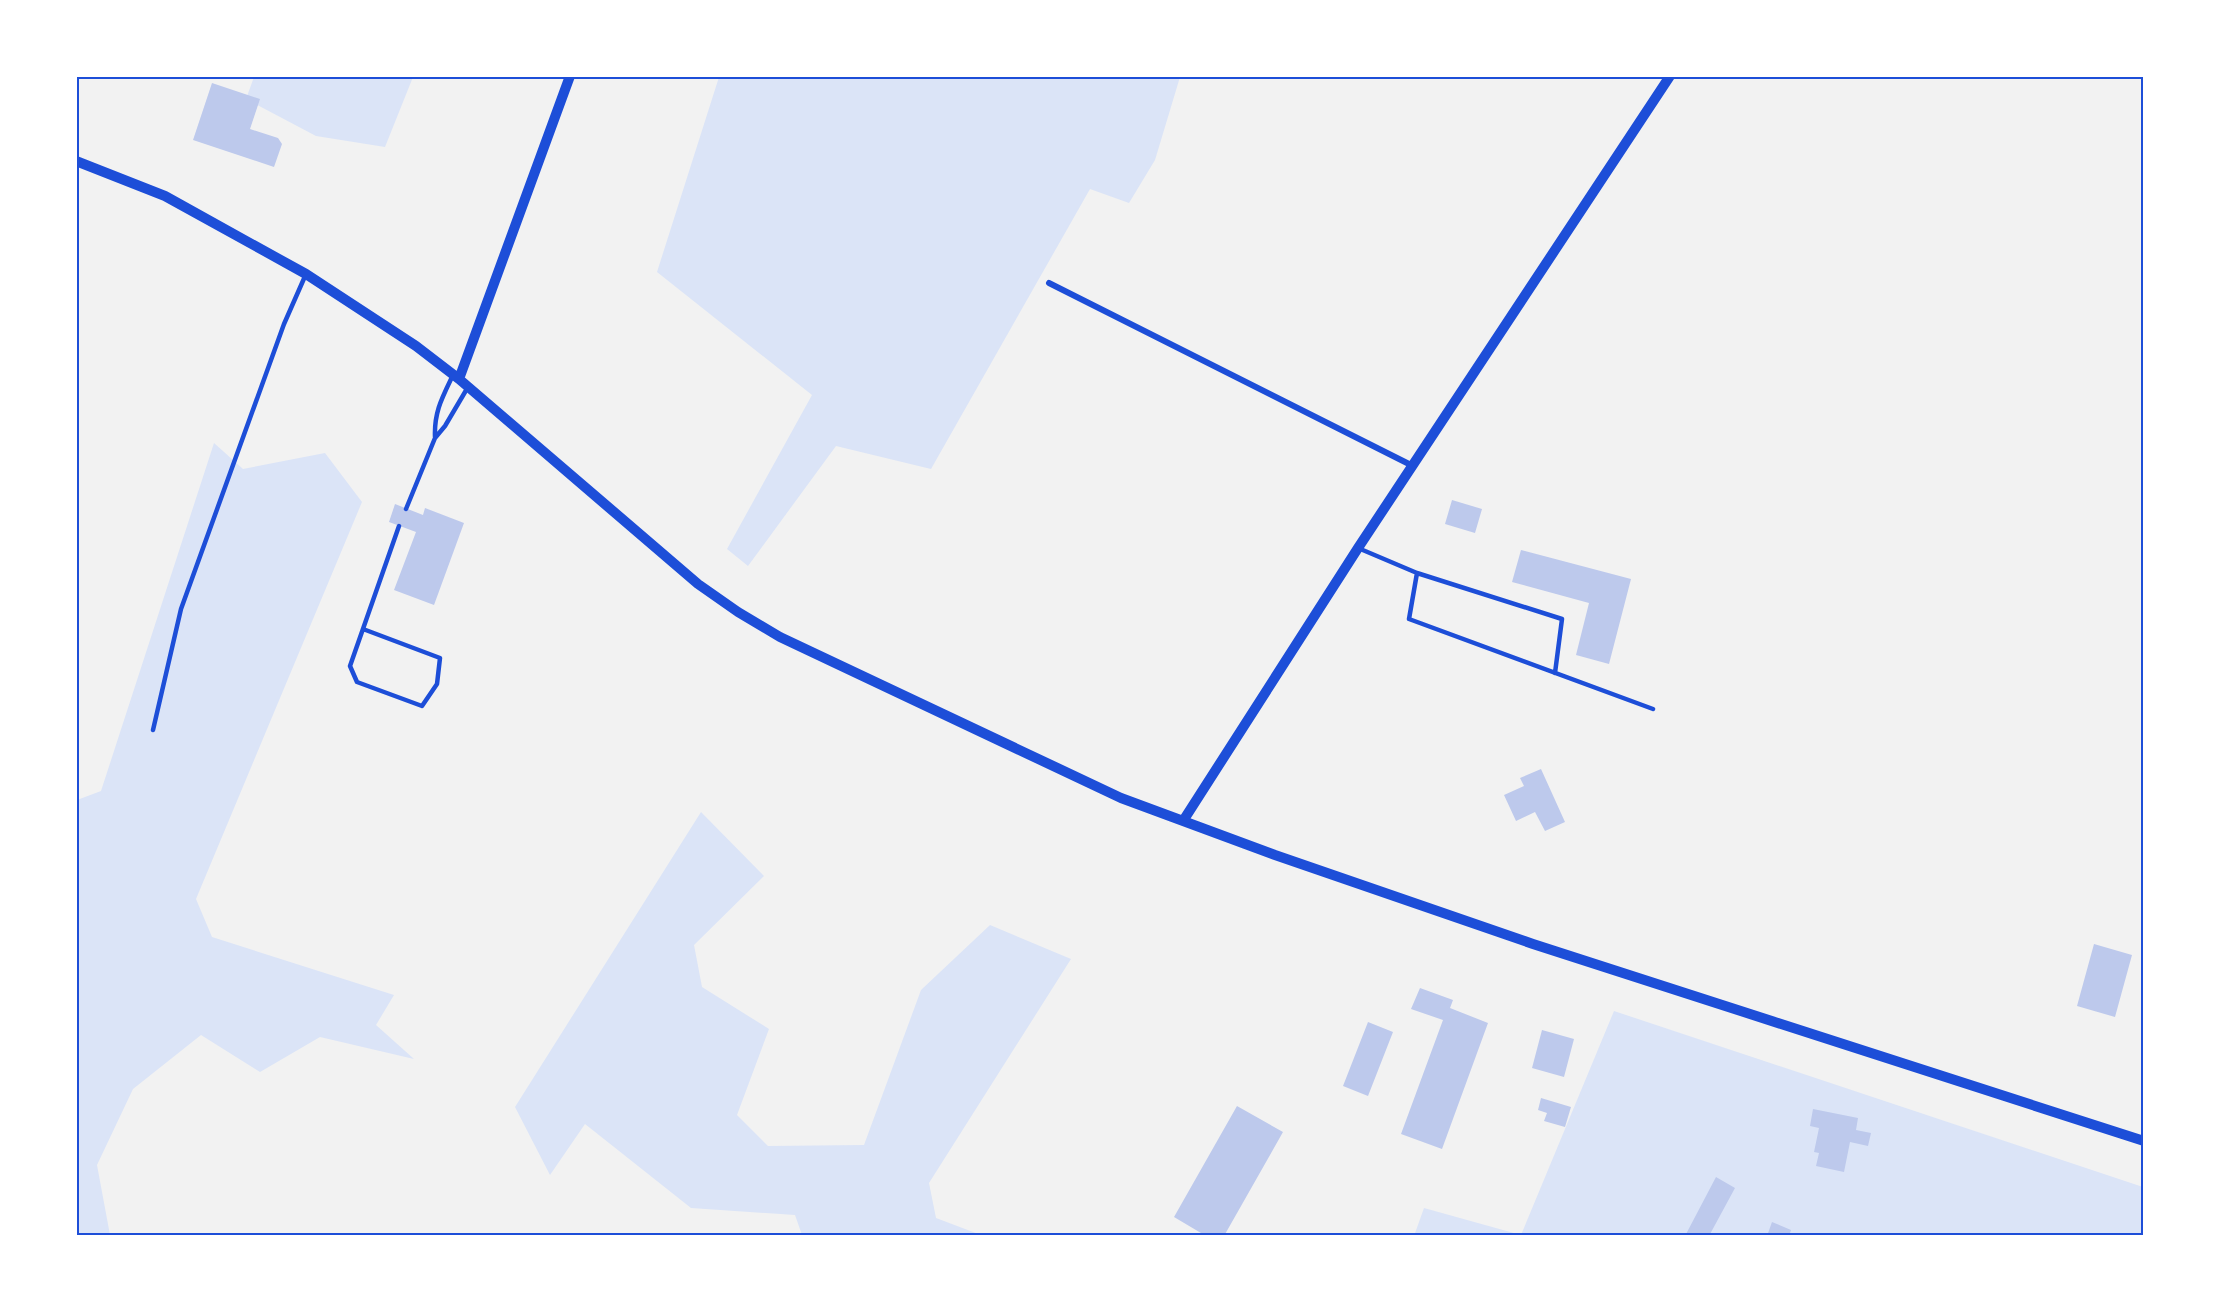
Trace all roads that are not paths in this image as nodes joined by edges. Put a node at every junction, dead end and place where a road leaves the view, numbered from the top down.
1 (570, 76) edge
2 (1670, 76) edge
3 (76, 161) edge
4 (306, 274) junction
5 (1049, 284) dead end
6 (456, 377) junction
7 (468, 387) junction
8 (435, 438) junction
9 (1413, 466) junction
10 (406, 509) dead end
11 (399, 526) dead end
12 (1358, 548) junction
13 (1417, 573) junction
14 (363, 629) junction
15 (1554, 673) junction
16 (1653, 709) dead end
17 (153, 730) dead end
18 (1183, 821) junction
19 (2144, 1142) edge

1 - 6 street
2 - 9 street
3 - 4 street
4 - 6 street
4 - 17 lane
5 - 9 street
6 - 7 street
6 - 8 lane
7 - 8 lane
7 - 18 street
8 - 10 lane
9 - 12 street
11 - 14 lane
12 - 13 lane
12 - 18 street
13 - 15 lane
13 - 15 lane
14 - 14 lane
15 - 16 lane
18 - 19 street

